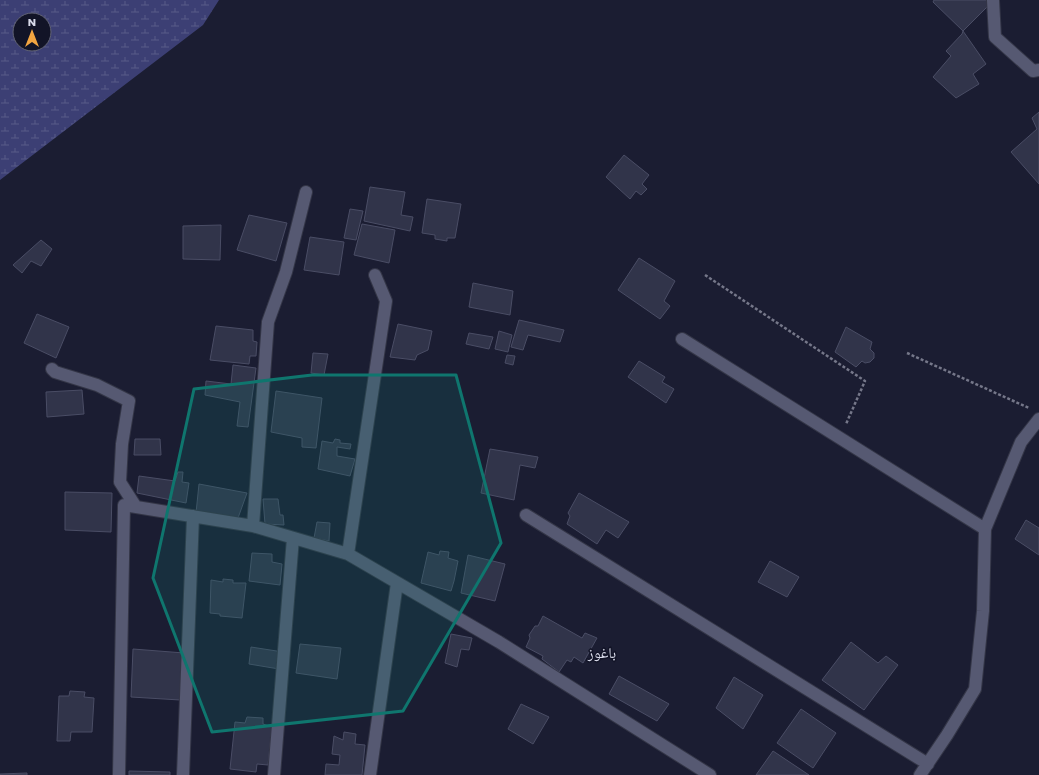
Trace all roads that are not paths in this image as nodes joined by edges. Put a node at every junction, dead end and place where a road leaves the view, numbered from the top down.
1 (993, 0) edge
2 (1039, 70) edge
3 (306, 192) dead end
4 (375, 275) dead end
5 (682, 338) dead end
6 (52, 369) dead end
7 (1039, 419) edge
8 (136, 507) junction
9 (526, 515) dead end
10 (193, 516) junction
11 (253, 526) junction
12 (985, 529) junction
13 (293, 538) junction
14 (348, 554) junction
15 (397, 583) junction
16 (928, 764) junction
17 (119, 775) edge
18 (183, 775) edge
19 (274, 775) edge
20 (370, 775) edge
21 (710, 775) edge
22 (920, 775) edge

1 - 2 street
3 - 11 street
4 - 14 street
5 - 12 street
6 - 8 street
7 - 12 street
8 - 10 street
8 - 17 street
9 - 16 street
10 - 11 street
10 - 18 street
11 - 13 street
12 - 16 street
13 - 14 street
13 - 19 street
14 - 15 street
15 - 20 street
15 - 21 street
16 - 22 street

